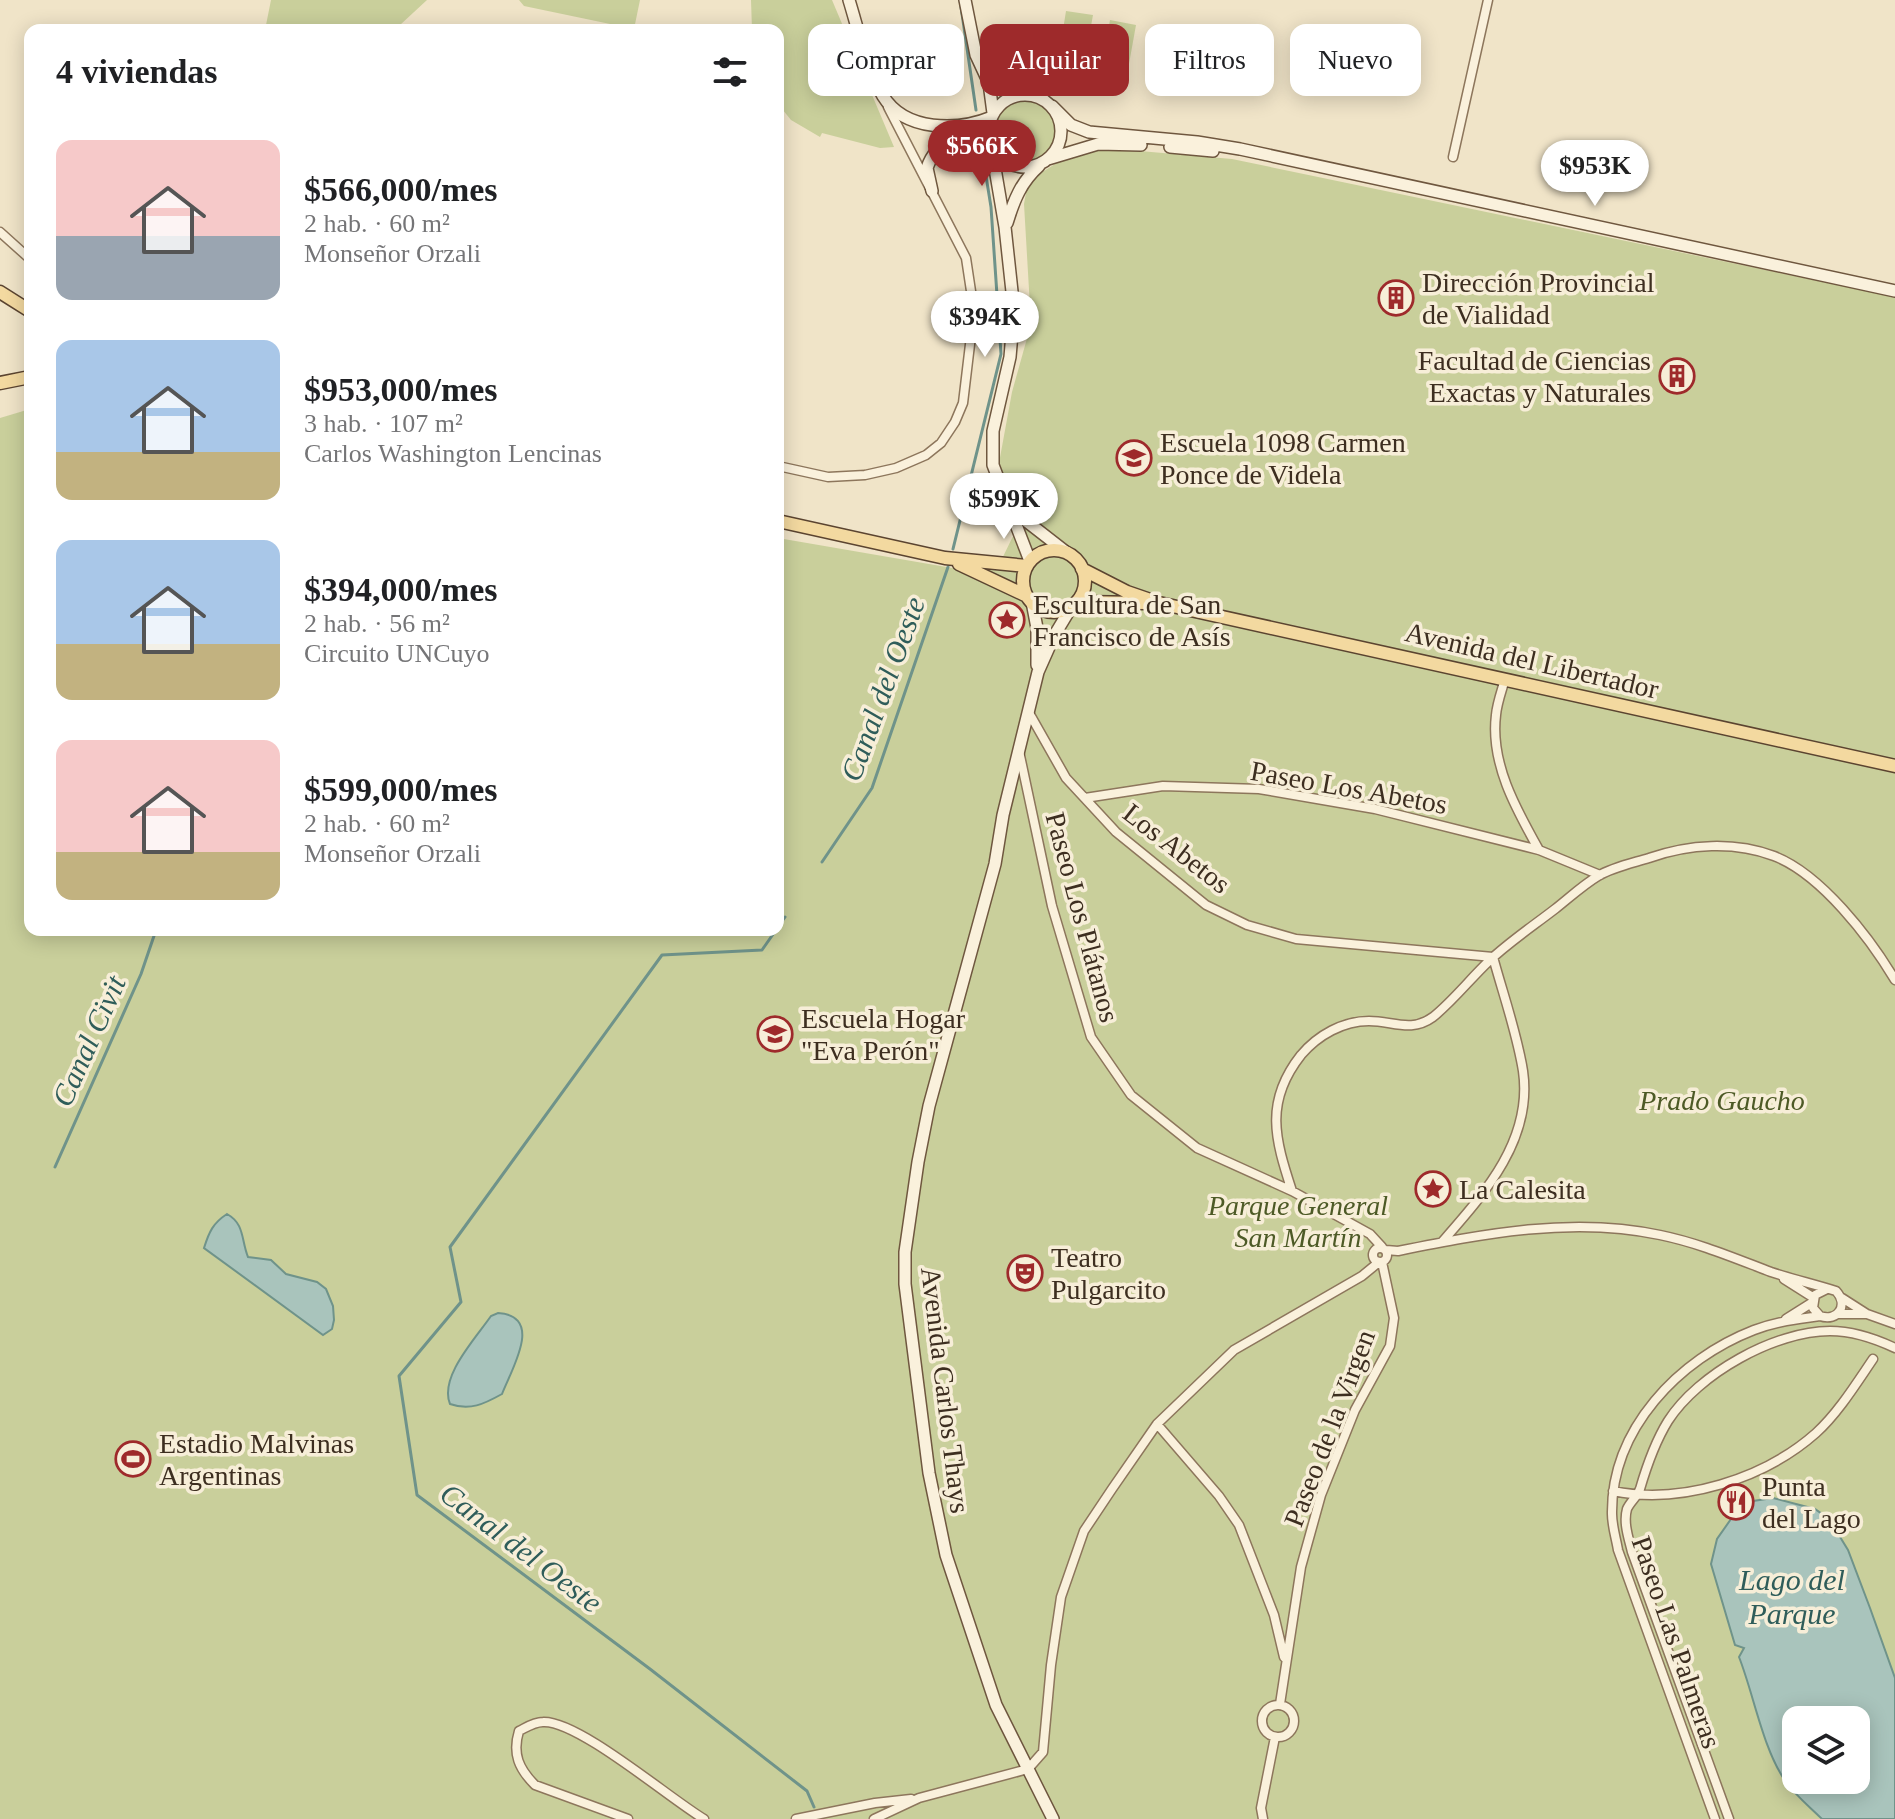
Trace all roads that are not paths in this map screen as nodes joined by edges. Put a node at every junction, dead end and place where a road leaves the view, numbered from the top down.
1 (849, 0) edge
2 (965, 0) edge
3 (1488, 0) edge
4 (980, 64) edge
5 (990, 96) edge
6 (1007, 96) edge
7 (883, 97) junction
8 (1010, 98) junction
9 (1052, 106) junction
10 (992, 115) junction
11 (990, 143) junction
12 (1453, 157) dead end
13 (1289, 160) junction
14 (1045, 162) junction
15 (932, 191) junction
16 (1005, 227) junction
17 (0, 232) edge
18 (24, 254) edge
19 (1895, 291) edge
20 (0, 292) edge
21 (24, 307) edge
22 (24, 378) edge
23 (0, 383) edge
24 (784, 467) edge
25 (1012, 510) junction
26 (784, 522) edge
27 (1066, 552) junction
28 (945, 558) junction
29 (1028, 564) junction
30 (1082, 569) junction
31 (1029, 599) junction
32 (1159, 603) junction
33 (1074, 604) junction
34 (1038, 672) junction
35 (1505, 679) junction
36 (1028, 711) junction
37 (1019, 751) junction
38 (1895, 766) edge
39 (1085, 798) junction
40 (1539, 850) junction
41 (1600, 875) junction
42 (1493, 957) junction
43 (1895, 980) edge
44 (1292, 1191) junction
45 (1370, 1234) joint
46 (1442, 1242) junction
47 (1381, 1255) junction
48 (1773, 1272) junction
49 (1827, 1289) junction
50 (1841, 1298) junction
51 (1813, 1300) junction
52 (1838, 1314) junction
53 (1867, 1314) junction
54 (1820, 1316) junction
55 (1782, 1321) junction
56 (1894, 1324) edge
57 (1895, 1348) edge
58 (1873, 1359) dead end
59 (1157, 1424) junction
60 (1613, 1491) junction
61 (1638, 1496) junction
62 (1285, 1662) junction
63 (1280, 1704) junction
64 (1275, 1737) junction
65 (1028, 1769) junction
66 (919, 1798) junction
67 (628, 1819) edge
68 (704, 1819) edge
69 (796, 1819) edge
70 (874, 1819) edge
71 (1053, 1819) edge
72 (1260, 1819) edge
73 (1715, 1819) edge
74 (1729, 1819) edge

1 - 7 street
2 - 4 street
3 - 12 street
5 - 10 street
6 - 8 street
7 - 10 street
7 - 15 street
8 - 9 street
8 - 10 street
9 - 13 street
9 - 14 street
10 - 11 street
11 - 14 street
11 - 15 street
11 - 16 street
13 - 14 street
13 - 19 street
14 - 16 street
15 - 24 street
16 - 25 street
17 - 18 street
20 - 21 main road
22 - 23 main road
25 - 27 street
25 - 29 street
26 - 28 main road
27 - 29 main road
27 - 30 main road
28 - 29 main road
28 - 31 main road
29 - 31 main road
30 - 32 main road, Avenida del Libertador
30 - 33 main road
31 - 33 main road
31 - 34 street, Avenida Carlos Thays
32 - 33 main road, Avenida del Libertador
32 - 35 main road, Avenida del Libertador
33 - 34 street, Avenida Carlos Thays
34 - 36 street, Avenida Carlos Thays
35 - 38 main road, Avenida del Libertador
35 - 40 street
36 - 37 street, Avenida Carlos Thays
36 - 39 street, Los Abetos
37 - 44 street, Paseo Los Plátanos
37 - 65 street, Avenida Carlos Thays
39 - 40 street, Paseo Los Abetos
39 - 42 street, Los Abetos
40 - 41 street, Paseo Los Abetos
41 - 42 street
41 - 43 street
42 - 44 street
42 - 46 street
44 - 45 street, Paseo Los Plátanos
45 - 47 street, Paseo de la Virgen
46 - 47 street
46 - 48 street
47 - 59 street
47 - 62 street, Paseo de la Virgen
48 - 49 street
48 - 51 street
49 - 50 street
49 - 51 street
50 - 52 street
50 - 53 street
51 - 54 street
51 - 55 street
52 - 53 street
52 - 54 street
53 - 56 street
54 - 55 street
55 - 60 street, Paseo Las Palmeras
57 - 61 street
58 - 61 street
59 - 62 street
59 - 65 street
60 - 61 street
60 - 73 street, Paseo Las Palmeras
61 - 74 street
62 - 63 street, Paseo de la Virgen
63 - 64 street
63 - 64 street
64 - 72 street
65 - 66 street
65 - 71 street, Avenida Carlos Thays
66 - 69 street
66 - 70 street
67 - 68 street

